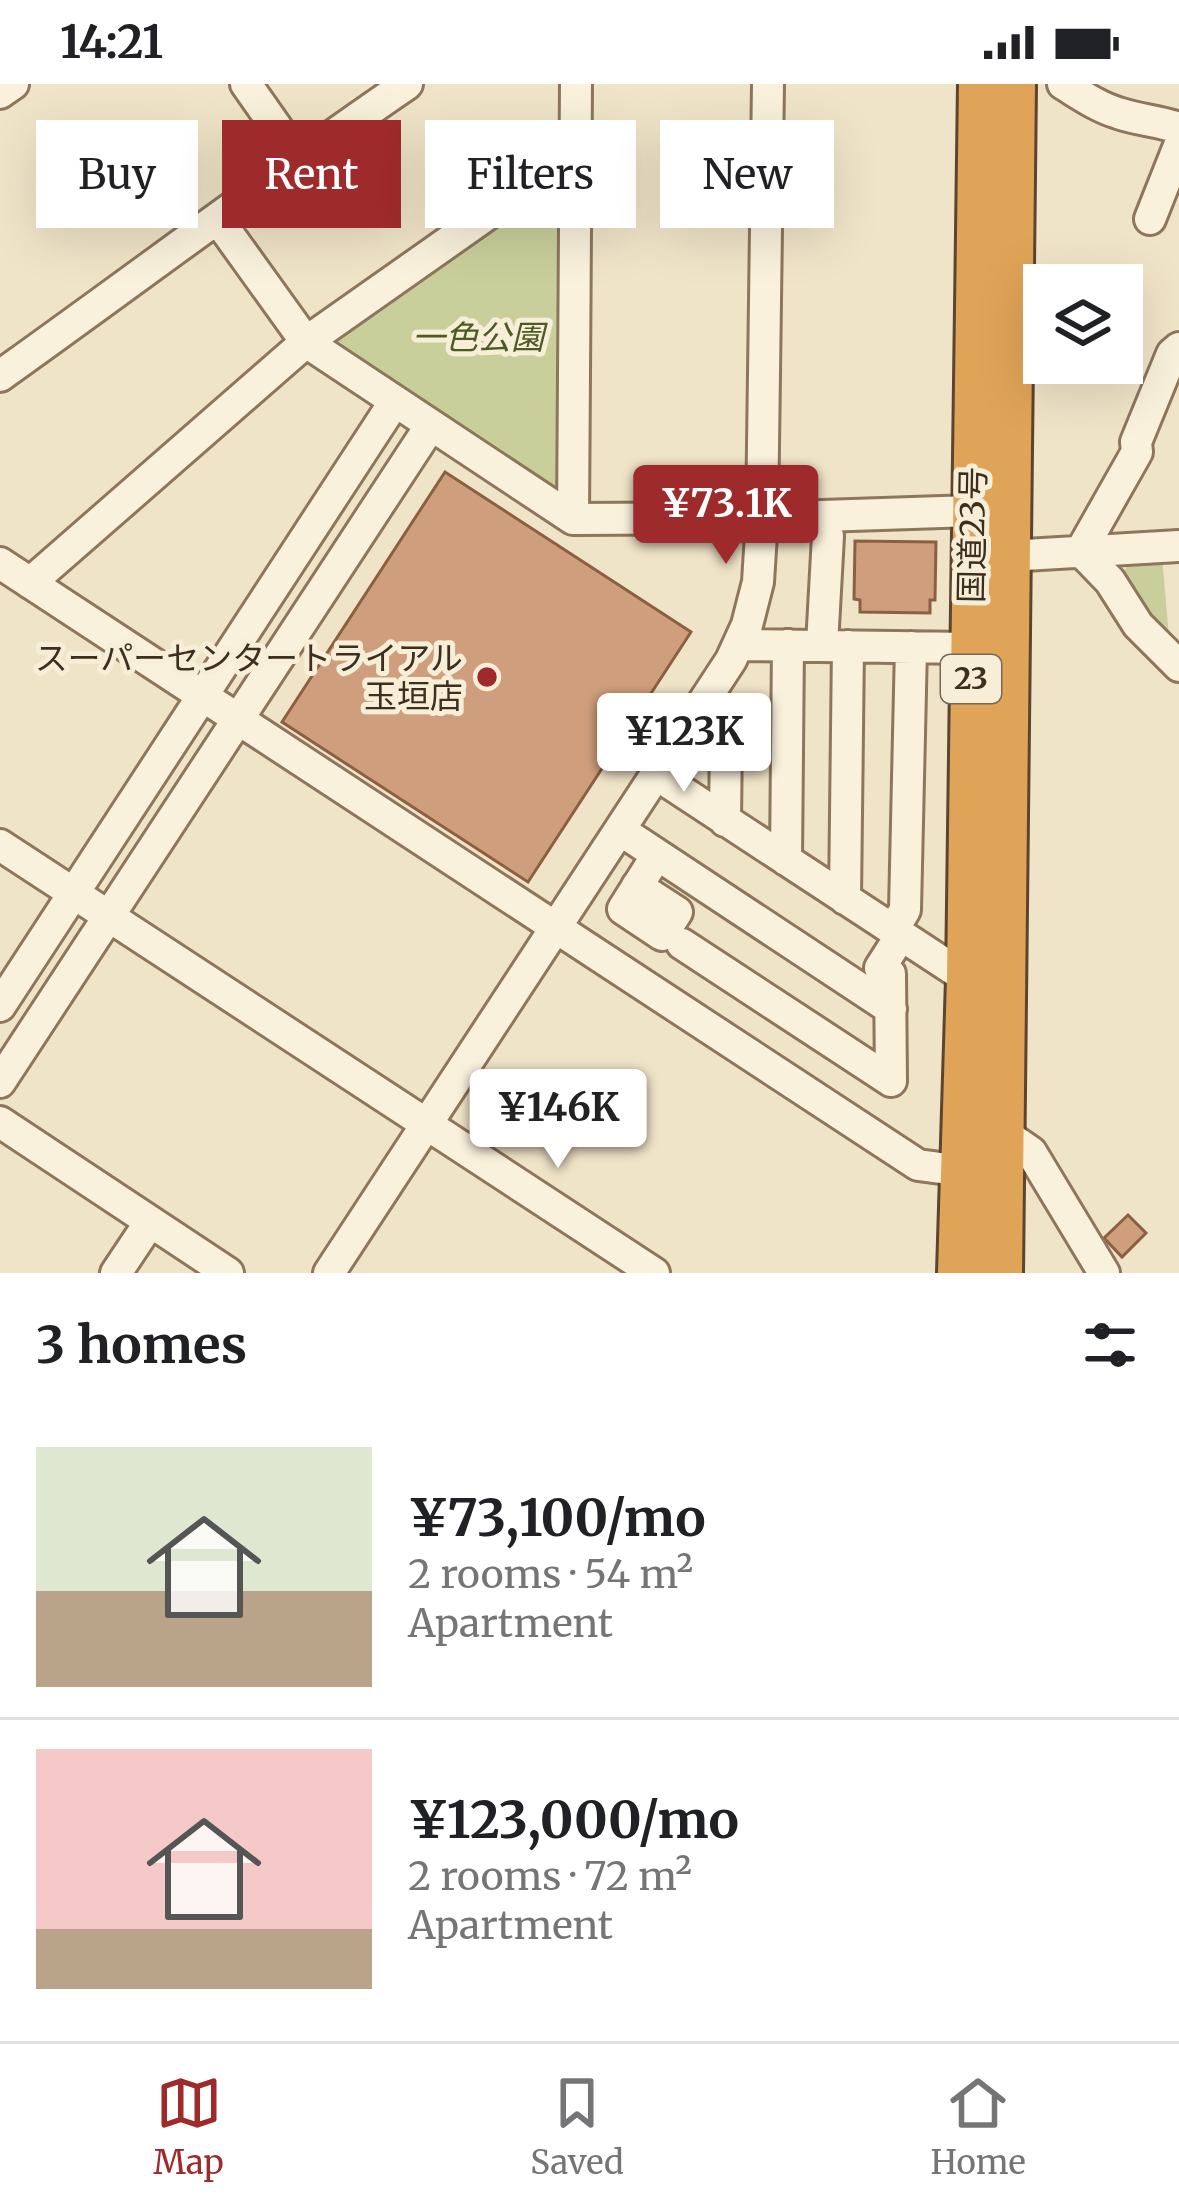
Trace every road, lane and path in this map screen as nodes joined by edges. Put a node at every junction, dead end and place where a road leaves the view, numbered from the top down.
1 (13, 84) edge
2 (246, 84) edge
3 (407, 84) edge
4 (576, 84) edge
5 (768, 84) edge
6 (980, 84) edge
7 (1014, 84) edge
8 (1063, 84) edge
9 (0, 93) edge
10 (271, 120) edge
11 (354, 120) edge
12 (576, 120) edge
13 (1179, 128) edge
14 (1179, 146) edge
15 (222, 219) edge
16 (1150, 219) dead end
17 (219, 221) junction
18 (468, 228) edge
19 (576, 228) edge
20 (306, 342) junction
21 (1178, 346) edge
22 (0, 376) edge
23 (395, 401) junction
24 (430, 425) junction
25 (972, 511) junction
26 (762, 518) junction
27 (574, 519) junction
28 (827, 536) dead end
29 (1179, 546) edge
30 (1081, 551) junction
31 (1008, 556) junction
32 (0, 563) edge
33 (30, 583) junction
34 (739, 645) junction
35 (788, 645) junction
36 (835, 646) junction
37 (911, 647) junction
38 (971, 647) junction
39 (1179, 666) edge
40 (203, 696) junction
41 (237, 718) junction
42 (726, 737) dead end
43 (657, 775) junction
44 (725, 821) junction
45 (620, 830) junction
46 (0, 845) edge
47 (658, 856) junction
48 (786, 860) junction
49 (637, 886) dead end
50 (74, 894) junction
51 (845, 899) junction
52 (106, 916) junction
53 (554, 929) junction
54 (897, 933) junction
55 (682, 944) dead end
56 (968, 979) junction
57 (0, 1006) edge
58 (891, 1009) junction
59 (0, 1082) edge
60 (0, 1122) edge
61 (425, 1124) junction
62 (1002, 1132) junction
63 (963, 1171) junction
64 (150, 1222) junction
65 (116, 1273) edge
66 (228, 1273) edge
67 (329, 1273) edge
68 (654, 1273) edge
69 (959, 1273) edge
70 (1000, 1273) edge
71 (1105, 1273) edge

1 - 9 street
2 - 10 street
3 - 11 street
4 - 12 street
5 - 26 street
6 - 25 highway, 国道23号 / 23
7 - 31 highway, 国道23号 / 23
8 - 13 street
14 - 16 street
15 - 17 street
17 - 20 street
17 - 22 street
18 - 20 street
19 - 27 street
20 - 23 street
20 - 33 street
21 - 30 street
23 - 24 street
23 - 40 street
24 - 27 street
24 - 41 street
25 - 26 street
25 - 38 highway, 国道23号 / 23
26 - 27 street
26 - 34 street
28 - 36 street
29 - 30 street
30 - 31 street
30 - 39 street
31 - 62 highway, 国道23号 / 23
32 - 33 street
33 - 40 street
34 - 35 street
34 - 43 street
35 - 36 street
35 - 48 street
36 - 37 street
36 - 51 street
37 - 38 street
37 - 54 street
38 - 56 highway, 国道23号 / 23
40 - 41 street
40 - 50 street
41 - 52 street
41 - 53 street
42 - 44 street
43 - 44 street
43 - 45 street
44 - 48 street
45 - 47 street
45 - 53 street
46 - 50 street
47 - 49 street
47 - 58 street
48 - 51 street
50 - 52 street
50 - 57 street
51 - 54 street
52 - 59 street
52 - 61 street
53 - 61 street
53 - 63 street
54 - 56 street
54 - 58 street
55 - 58 street
56 - 63 highway, 国道23号 / 23
60 - 64 street
61 - 67 street
61 - 68 street
62 - 70 highway, 国道23号 / 23
62 - 71 street
63 - 69 highway, 国道23号 / 23
64 - 65 street
64 - 66 street

